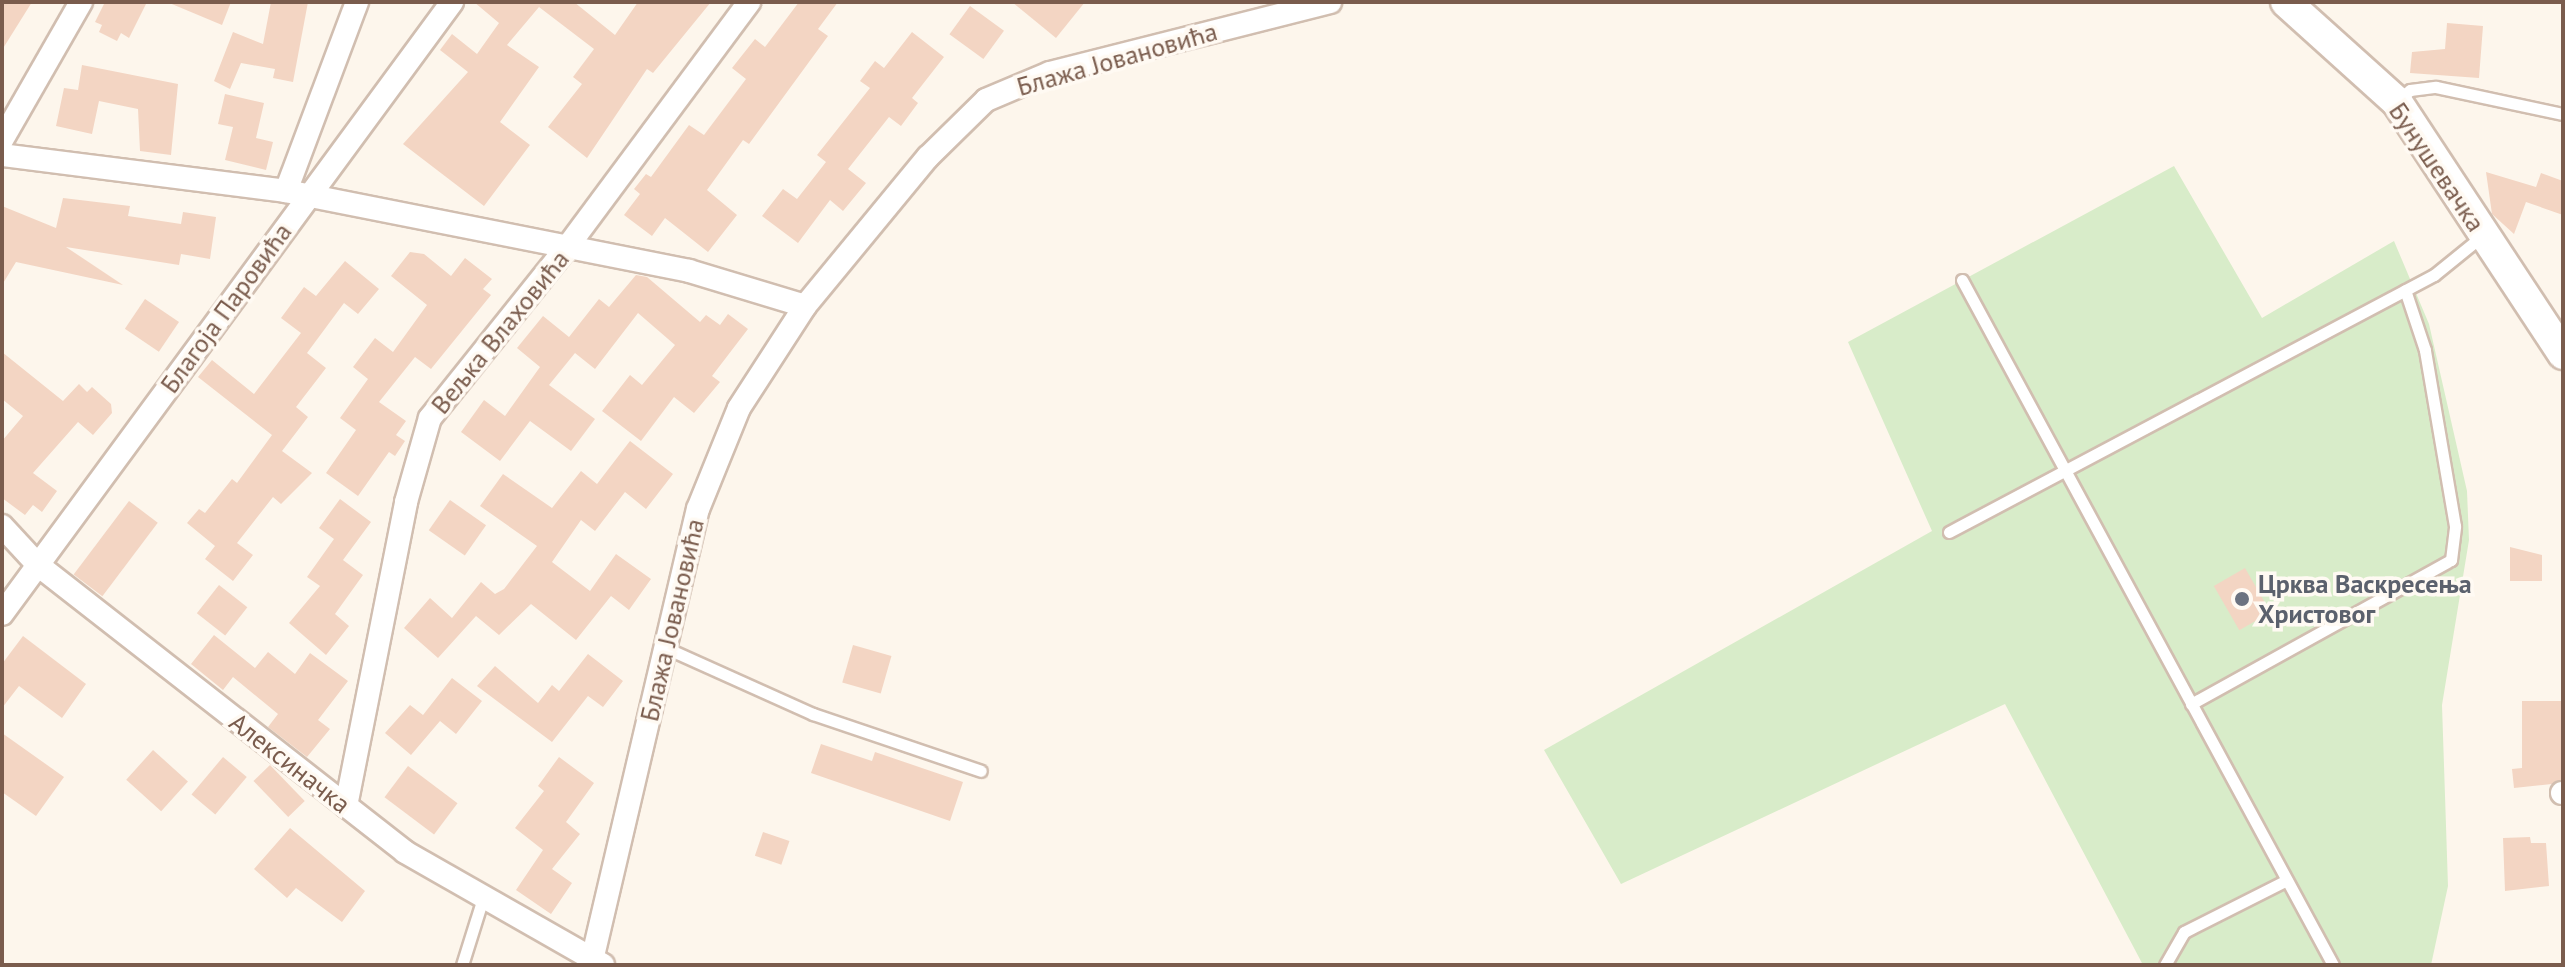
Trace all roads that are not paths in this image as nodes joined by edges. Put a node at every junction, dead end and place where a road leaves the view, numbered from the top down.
1 (81, 2) edge
2 (357, 2) edge
3 (452, 2) edge
4 (749, 2) edge
5 (1330, 2) edge
6 (2286, 2) edge
7 (2397, 102) junction
8 (2563, 114) edge
9 (2, 140) edge
10 (2, 155) edge
11 (297, 193) junction
12 (2483, 236) junction
13 (568, 246) junction
14 (1962, 280) dead end
15 (2405, 290) junction
16 (805, 306) junction
17 (2559, 344) edge
18 (2064, 470) junction
19 (2, 526) edge
20 (1949, 532) dead end
21 (38, 565) junction
22 (2, 614) edge
23 (666, 648) junction
24 (2191, 704) junction
25 (981, 771) dead end
26 (346, 806) junction
27 (2287, 880) junction
28 (483, 898) junction
29 (598, 961) edge
30 (462, 965) edge
31 (2165, 965) edge
32 (2333, 965) edge

1 - 9 street
2 - 11 street
3 - 11 street, Благоја Паровића
4 - 13 street, Вељка Влаховића
5 - 16 street, Блажа Јовановића
6 - 7 street, Бунушевачка
7 - 8 lane
7 - 12 street, Бунушевачка
10 - 11 street
11 - 13 street
11 - 21 street, Благоја Паровића
12 - 15 lane
12 - 17 street, Бунушевачка
13 - 16 street
13 - 26 street, Вељка Влаховића
14 - 18 lane
15 - 18 lane
15 - 24 lane
16 - 23 street, Блажа Јовановића
18 - 20 lane
18 - 24 lane
19 - 21 street, Алексиначка
21 - 22 street, Благоја Паровића
21 - 26 street, Алексиначка
23 - 25 lane
23 - 29 street, Блажа Јовановића
24 - 27 lane
26 - 28 street, Алексиначка
27 - 31 lane
27 - 32 lane
28 - 29 street, Алексиначка
28 - 30 lane

